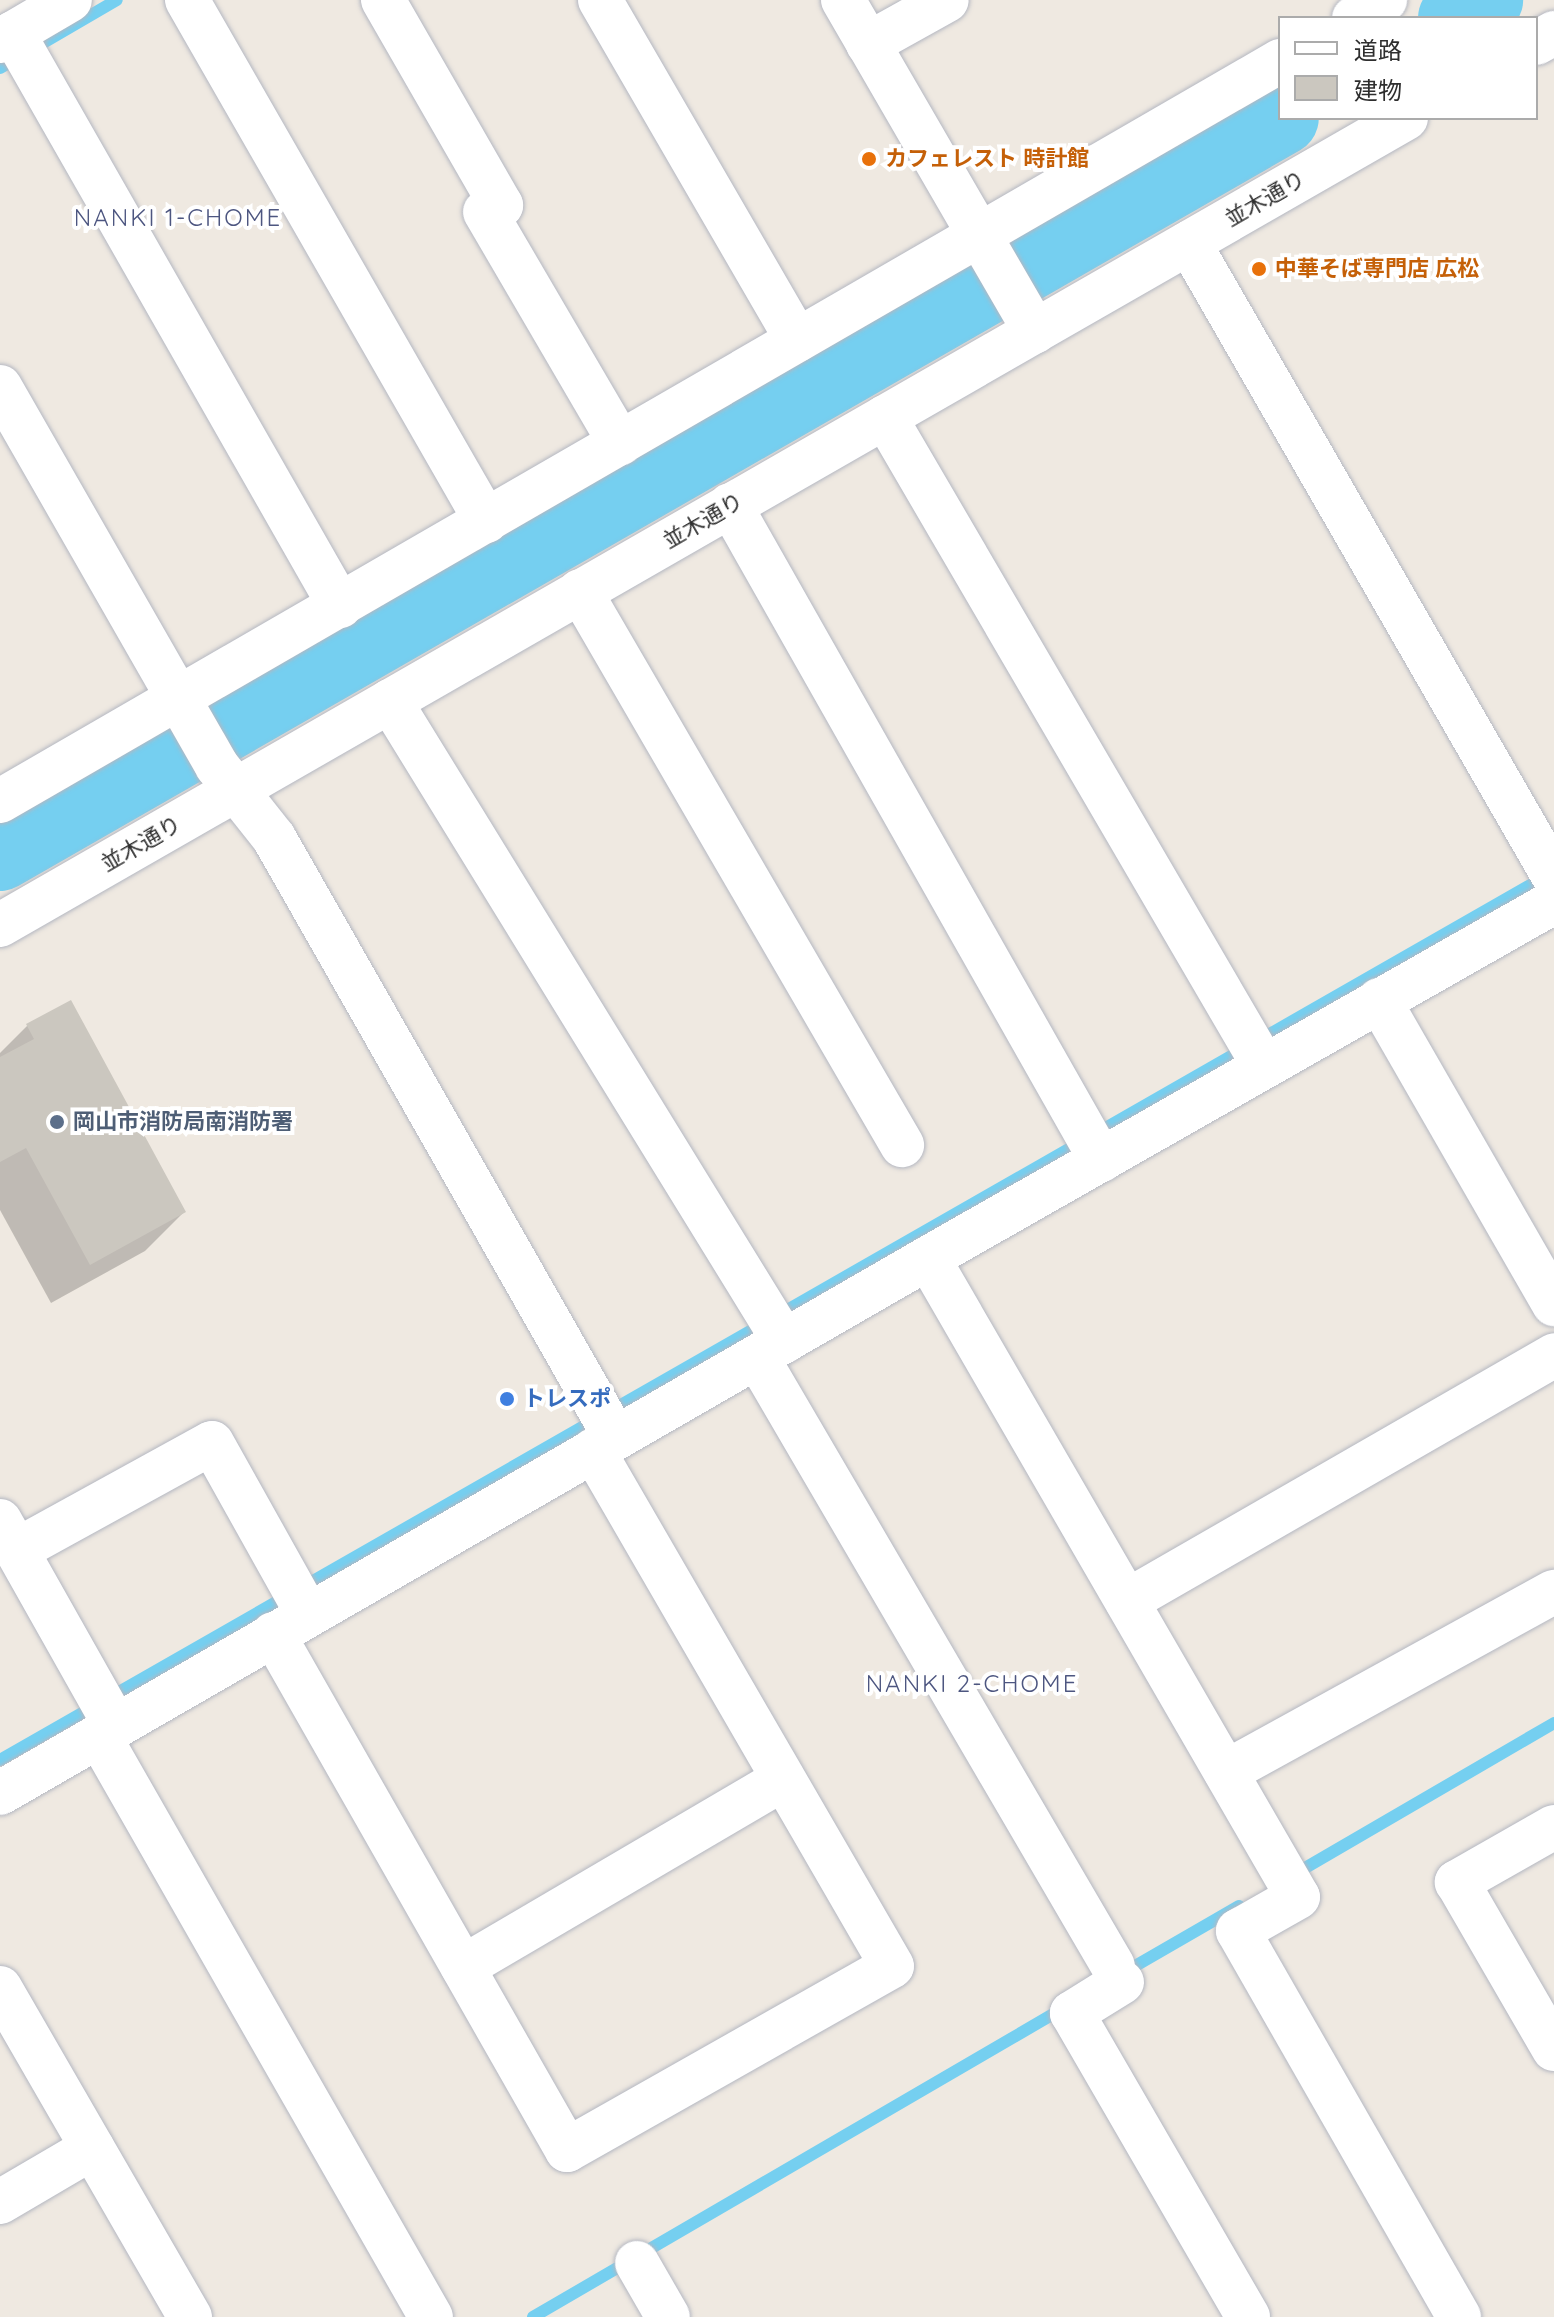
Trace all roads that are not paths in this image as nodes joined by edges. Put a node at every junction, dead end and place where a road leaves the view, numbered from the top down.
1 (70, 0) edge
2 (187, 0) edge
3 (383, 0) edge
4 (600, 0) edge
5 (843, 0) edge
6 (947, 0) edge
7 (1385, 0) edge
8 (1357, 16) edge
9 (868, 44) junction
10 (16, 46) edge
11 (1278, 62) edge
12 (1403, 120) edge
13 (983, 243) junction
14 (1189, 243) junction
15 (1027, 317) junction
16 (797, 340) junction
17 (0, 387) edge
18 (885, 417) junction
19 (620, 443) junction
20 (16, 451) edge
21 (730, 505) junction
22 (486, 521) junction
23 (580, 591) junction
24 (340, 606) junction
25 (390, 701) junction
26 (183, 706) junction
27 (226, 778) junction
28 (0, 801) edge
29 (1548, 868) edge
30 (1554, 902) edge
31 (0, 925) edge
32 (1379, 1000) junction
33 (1254, 1051) junction
34 (902, 1145) dead end
35 (1093, 1145) junction
36 (928, 1258) junction
37 (1554, 1304) edge
38 (771, 1334) junction
39 (1554, 1355) edge
40 (603, 1428) junction
41 (9, 1535) edge
42 (1554, 1592) edge
43 (1127, 1601) junction
44 (293, 1608) junction
45 (105, 1716) junction
46 (1226, 1772) junction
47 (783, 1779) junction
48 (0, 1793) edge
49 (1554, 1827) edge
50 (463, 1967) junction
51 (0, 1988) edge
52 (1554, 2049) edge
53 (92, 2148) junction
54 (0, 2202) edge
55 (637, 2263) dead end
56 (190, 2317) edge
57 (431, 2317) edge
58 (668, 2317) edge
59 (1248, 2317) edge
60 (1459, 2317) edge

1 - 10 street
2 - 22 street
3 - 19 street
4 - 16 street
5 - 9 street
6 - 9 street
7 - 8 street
9 - 13 street
10 - 24 street
11 - 13 street
12 - 14 street, 並木通り
13 - 15 street
13 - 16 street
14 - 15 street, 並木通り
14 - 29 street
15 - 18 street, 並木通り
16 - 19 street
17 - 20 street
18 - 21 street, 並木通り
18 - 33 street
19 - 22 street
20 - 26 street
21 - 23 street, 並木通り
21 - 35 street
22 - 24 street
23 - 25 street, 並木通り
23 - 34 street
24 - 26 street
25 - 27 street, 並木通り
25 - 38 street
26 - 27 street
26 - 28 street
27 - 31 street, 並木通り
27 - 40 street
30 - 32 street
32 - 33 street
32 - 37 street
33 - 35 street
35 - 36 street
36 - 38 street
36 - 43 street
38 - 40 street
38 - 59 street
39 - 43 street
40 - 44 street
40 - 47 street
41 - 44 street
41 - 45 street
42 - 46 street
43 - 46 street
44 - 45 street
44 - 50 street
45 - 48 street
45 - 57 street
46 - 60 street
47 - 50 street
47 - 50 street
49 - 52 street
51 - 53 street
53 - 54 street
53 - 56 street
55 - 58 street

